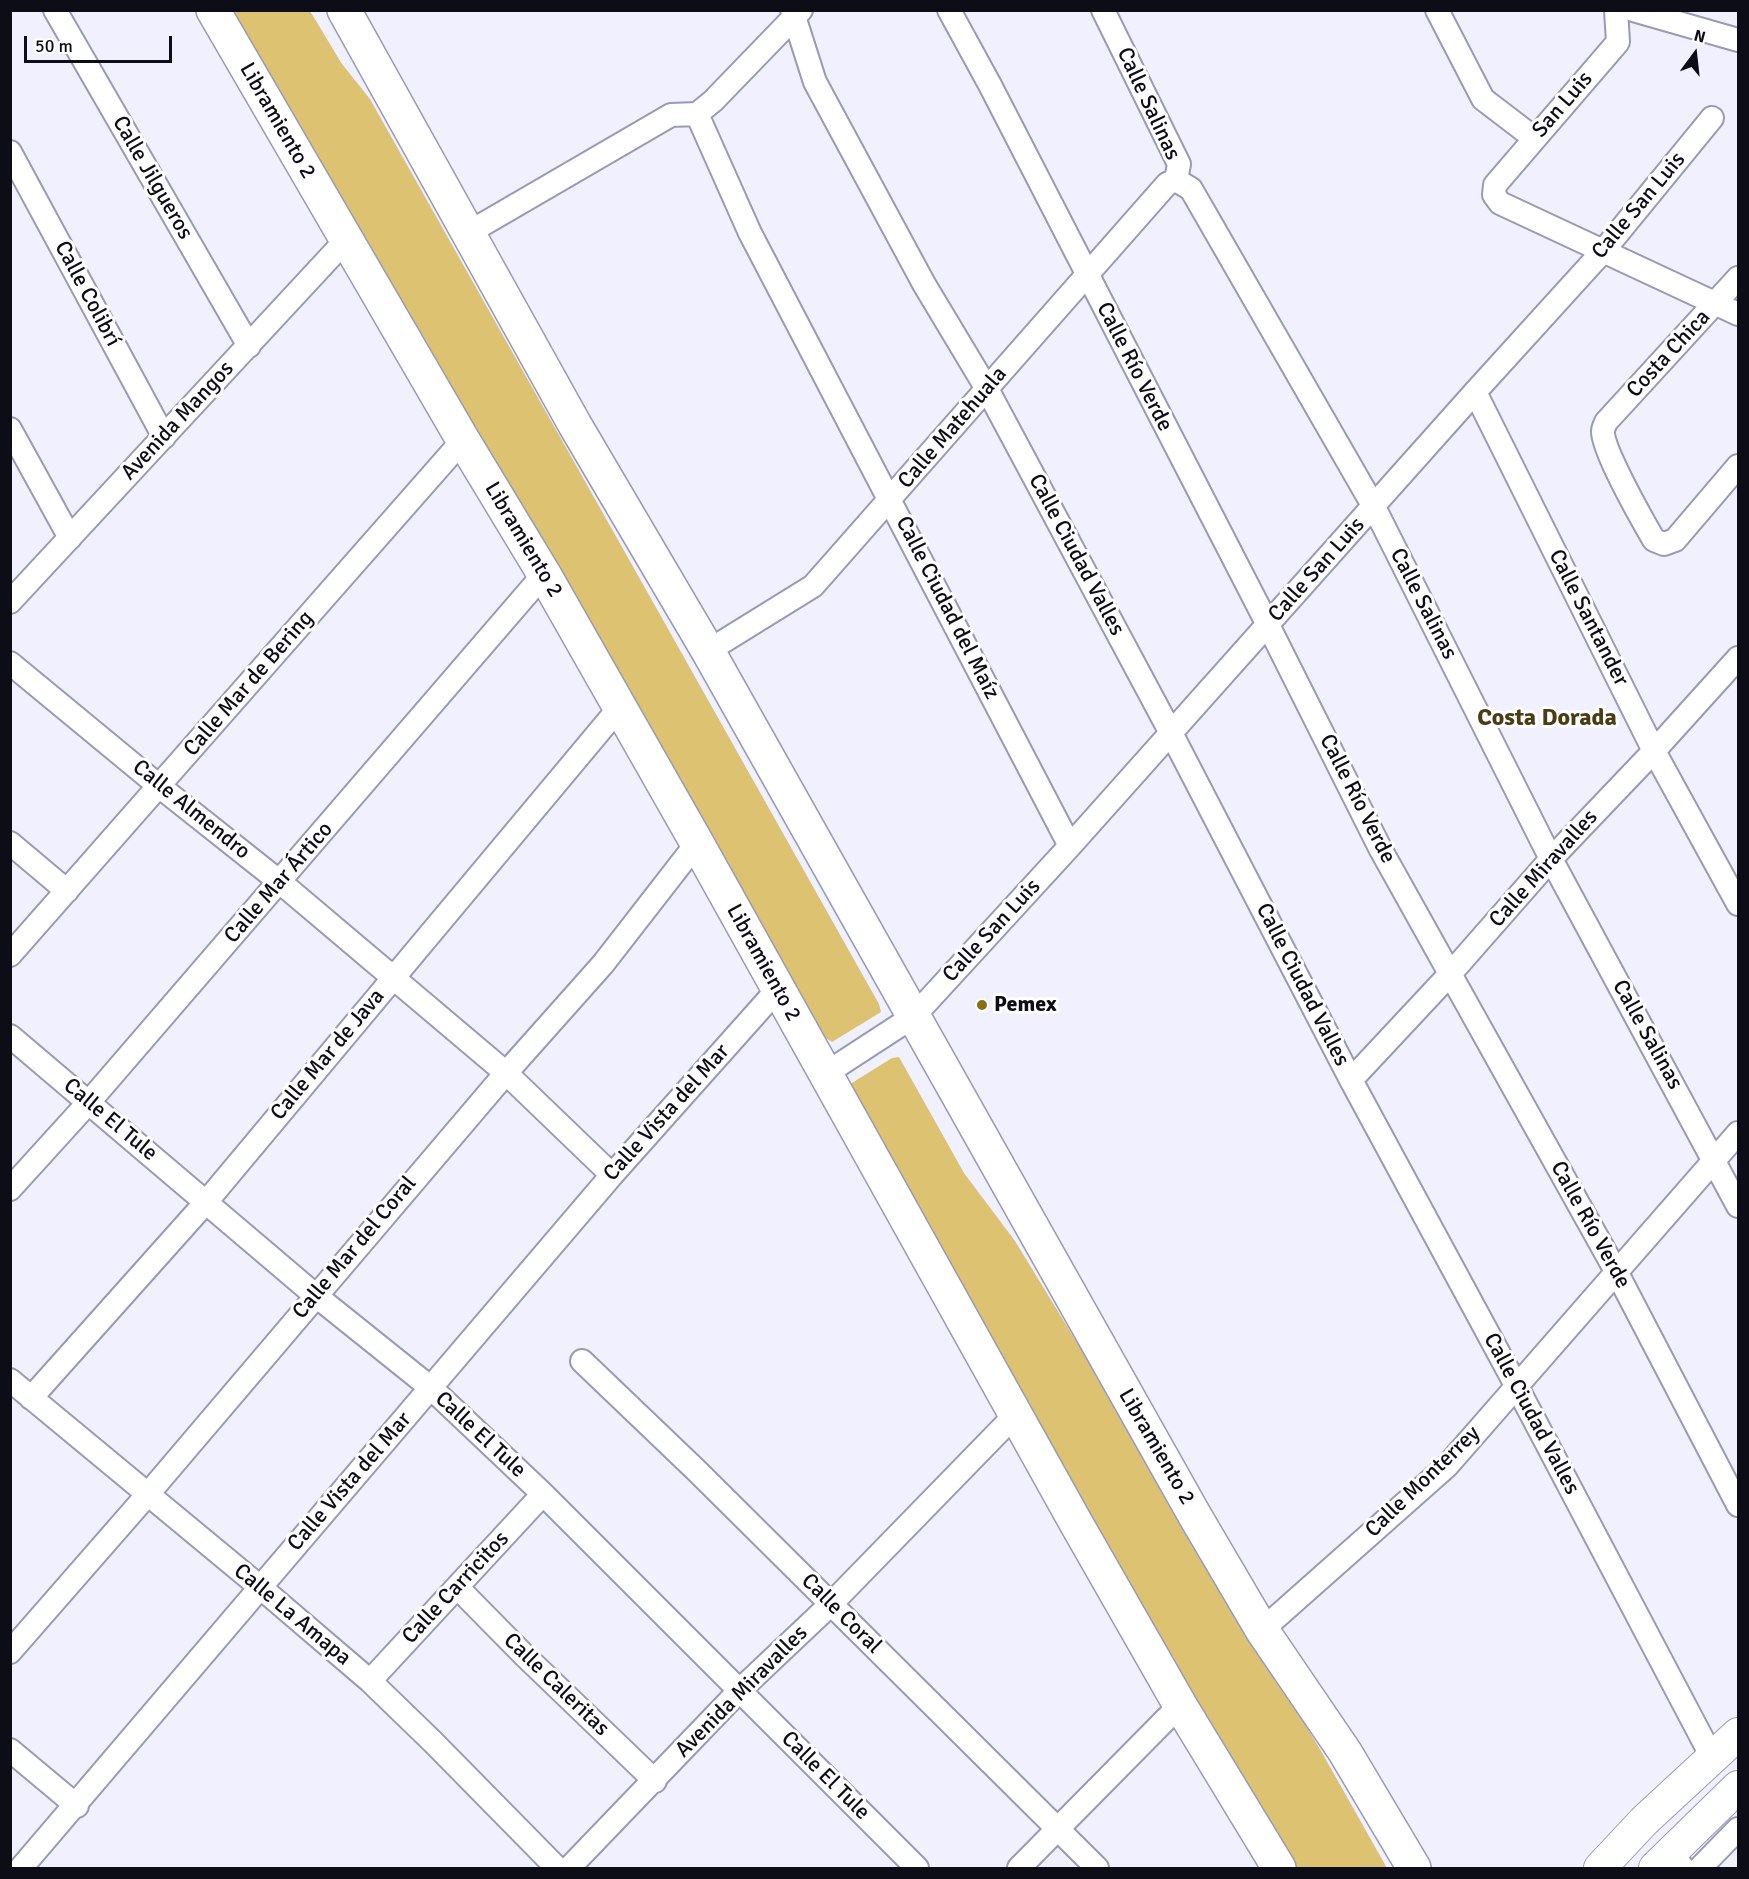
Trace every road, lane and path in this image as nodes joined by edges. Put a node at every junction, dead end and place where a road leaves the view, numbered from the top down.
1 (55, 10) edge
2 (213, 10) edge
3 (344, 10) edge
4 (949, 10) edge
5 (1103, 10) edge
6 (1437, 10) edge
7 (1616, 10) edge
8 (1634, 10) edge
9 (796, 12) edge
10 (1738, 40) edge
11 (698, 114) junction
12 (1712, 118) dead end
13 (1534, 138) junction
14 (10, 152) edge
15 (1176, 180) junction
16 (468, 233) junction
17 (346, 240) junction
18 (1604, 250) junction
19 (1087, 275) junction
20 (1738, 278) edge
21 (1716, 304) junction
22 (1738, 314) edge
23 (249, 346) junction
24 (987, 389) junction
25 (1475, 392) junction
26 (10, 429) edge
27 (164, 436) junction
28 (463, 440) junction
29 (1738, 466) edge
30 (890, 500) junction
31 (1374, 507) junction
32 (70, 538) junction
33 (544, 574) junction
34 (10, 602) edge
35 (1268, 625) junction
36 (708, 651) junction
37 (10, 663) edge
38 (1736, 665) edge
39 (619, 708) junction
40 (1171, 733) junction
41 (1654, 751) junction
42 (159, 786) junction
43 (10, 843) edge
44 (697, 843) junction
45 (1070, 846) junction
46 (1551, 859) junction
47 (280, 882) junction
48 (67, 891) junction
49 (1738, 904) edge
50 (10, 956) edge
51 (1451, 973) junction
52 (393, 978) junction
53 (777, 990) junction
54 (914, 1016) junction
55 (10, 1036) edge
56 (506, 1073) junction
57 (825, 1074) junction
58 (1351, 1080) junction
59 (89, 1102) junction
60 (1738, 1133) edge
61 (1715, 1160) junction
62 (612, 1175) junction
63 (10, 1189) edge
64 (207, 1201) junction
65 (1738, 1206) edge
66 (1617, 1273) junction
67 (315, 1295) junction
68 (582, 1361) dead end
69 (10, 1380) edge
70 (1517, 1387) junction
71 (430, 1388) junction
72 (31, 1398) junction
73 (1017, 1413) junction
74 (148, 1494) junction
75 (543, 1494) junction
76 (1738, 1505) edge
77 (260, 1587) junction
78 (458, 1588) junction
79 (831, 1604) junction
80 (1262, 1630) junction
81 (10, 1652) edge
82 (370, 1681) junction
83 (740, 1690) junction
84 (1180, 1705) junction
85 (1738, 1734) edge
86 (10, 1749) edge
87 (1713, 1759) junction
88 (655, 1781) junction
89 (1738, 1787) edge
90 (77, 1806) junction
91 (1738, 1829) edge
92 (1058, 1830) junction
93 (1670, 1863) edge
94 (21, 1869) edge
95 (557, 1869) edge
96 (569, 1869) edge
97 (917, 1869) edge
98 (1019, 1869) edge
99 (1097, 1869) edge
100 (1279, 1869) edge
101 (1414, 1869) edge
102 (1600, 1869) edge
103 (1700, 1869) edge

1 - 23 street, Calle Jilgueros
2 - 17 main road, Libramiento 2
3 - 16 main road, Libramiento 2
4 - 19 street, Calle Río Verde
5 - 15 street, Calle Salinas
6 - 13 street
7 - 13 street, San Luis
8 - 10 street
9 - 11 street
9 - 24 street, Calle Ciudad Valles
11 - 16 street
11 - 30 street, Calle Ciudad del Maíz
12 - 18 street, Calle San Luis
13 - 18 street, San Luis
14 - 27 street, Calle Colibrí
15 - 19 street, Calle Matehuala
15 - 31 street, Calle Salinas
16 - 36 main road, Libramiento 2
17 - 23 street, Avenida Mangos
17 - 28 main road, Libramiento 2
18 - 21 street
18 - 25 street, Calle San Luis
19 - 24 street, Calle Matehuala
19 - 35 street, Calle Río Verde
20 - 21 street, Costa Chica
21 - 22 street
21 - 29 street, Costa Chica
23 - 27 street, Avenida Mangos
24 - 30 street, Calle Matehuala
24 - 40 street, Calle Ciudad Valles
25 - 31 street, Calle San Luis
25 - 41 street, Calle Santander
26 - 32 street
27 - 32 street, Avenida Mangos
28 - 33 main road, Libramiento 2
28 - 42 street, Calle Mar de Bering
30 - 36 street, Calle Matehuala
30 - 45 street, Calle Ciudad del Maíz
31 - 35 street, Calle San Luis
31 - 46 street, Calle Salinas
32 - 34 street, Avenida Mangos
33 - 39 main road, Libramiento 2
33 - 47 street, Calle Mar Ártico
35 - 40 street, Calle San Luis
35 - 51 street, Calle Río Verde
36 - 54 main road, Libramiento 2
37 - 42 street, Calle Almendro
38 - 41 street, Calle Miravalles
39 - 44 main road, Libramiento 2
39 - 52 street, Calle Mar de Java
40 - 45 street, Calle San Luis
40 - 58 street, Calle Ciudad Valles
41 - 46 street, Calle Miravalles
41 - 49 street, Calle Santander
42 - 47 street, Calle Almendro
42 - 48 street, Calle Mar de Bering
43 - 48 street
44 - 53 main road, Libramiento 2
44 - 56 street, Calle Mar del Coral
45 - 54 street, Calle San Luis
46 - 51 street, Calle Miravalles
46 - 61 street, Calle Salinas
47 - 52 street, Calle Almendro
47 - 59 street, Calle Mar Ártico
48 - 50 street, Calle Mar de Bering
51 - 58 street, Calle Miravalles
51 - 66 street, Calle Río Verde
52 - 56 street, Calle Almendro
52 - 64 street, Calle Mar de Java
53 - 57 main road, Libramiento 2
53 - 62 street, Calle Vista del Mar
54 - 57 street
54 - 80 main road, Libramiento 2
55 - 59 street, Calle El Tule
56 - 62 street, Calle Almendro
56 - 67 street, Calle Mar del Coral
57 - 73 main road, Libramiento 2
58 - 70 street, Calle Ciudad Valles
59 - 63 street, Calle Mar Ártico
59 - 64 street, Calle El Tule
60 - 61 street, Calle Monterrey
61 - 65 street, Calle Salinas
61 - 66 street, Calle Monterrey
62 - 71 street, Calle Vista del Mar
64 - 67 street, Calle El Tule
64 - 72 street, Calle Mar de Java
66 - 70 street, Calle Monterrey
66 - 76 street, Calle Río Verde
67 - 71 street, Calle El Tule
67 - 74 street, Calle Mar del Coral
68 - 79 street, Calle Coral
69 - 72 street, Calle La Amapa
70 - 80 street, Calle Monterrey
70 - 87 street, Calle Ciudad Valles
71 - 75 street, Calle El Tule
71 - 77 street, Calle Vista del Mar
72 - 74 street, Calle La Amapa
73 - 79 street, Avenida Miravalles
73 - 84 main road, Libramiento 2
74 - 77 street, Calle La Amapa
74 - 81 street, Calle Mar del Coral
75 - 78 street, Calle Carricitos
75 - 83 street, Calle El Tule
77 - 82 street, Calle La Amapa
77 - 90 street, Calle Vista del Mar
78 - 82 street, Calle Carricitos
78 - 88 street, Calle Caleritas
79 - 83 street, Avenida Miravalles
79 - 92 street, Calle Coral
80 - 101 main road, Libramiento 2
82 - 95 street, Calle La Amapa
83 - 88 street, Avenida Miravalles
83 - 97 street, Calle El Tule
84 - 92 street
84 - 100 main road, Libramiento 2
85 - 87 main road
86 - 90 street
87 - 102 main road
88 - 96 street, Avenida Miravalles
89 - 93 main road
90 - 94 street, Calle Vista del Mar
91 - 103 street
92 - 98 street
92 - 99 street, Calle Coral

